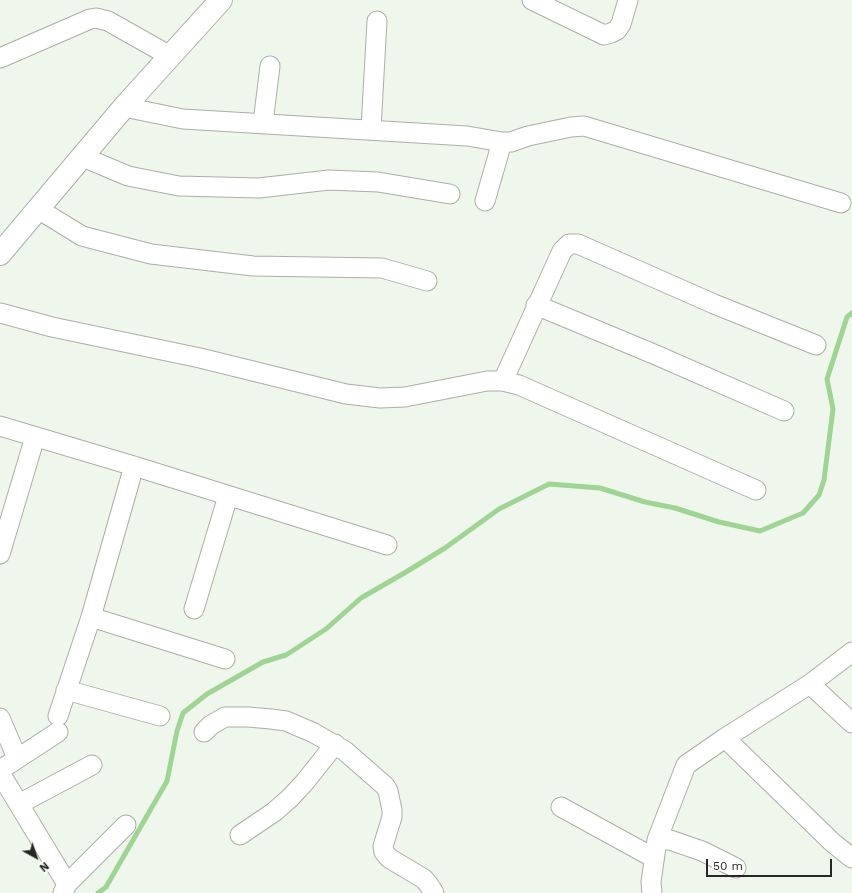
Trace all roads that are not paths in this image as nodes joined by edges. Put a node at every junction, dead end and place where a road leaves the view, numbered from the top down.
1 (221, 0) edge
2 (532, 0) edge
3 (628, 0) edge
4 (377, 21) dead end
5 (170, 56) junction
6 (0, 58) edge
7 (270, 66) dead end
8 (124, 107) junction
9 (263, 124) junction
10 (371, 129) junction
11 (502, 142) junction
12 (83, 157) junction
13 (450, 194) dead end
14 (485, 201) dead end
15 (841, 203) dead end
16 (38, 210) junction
17 (0, 254) edge
18 (427, 281) dead end
19 (536, 305) junction
20 (0, 313) edge
21 (816, 345) dead end
22 (503, 380) junction
23 (784, 411) dead end
24 (0, 426) edge
25 (36, 437) junction
26 (134, 466) junction
27 (756, 490) dead end
28 (228, 496) junction
29 (387, 545) dead end
30 (0, 554) edge
31 (194, 609) dead end
32 (91, 617) junction
33 (852, 652) edge
34 (225, 659) dead end
35 (810, 684) junction
36 (66, 690) junction
37 (160, 716) dead end
38 (0, 718) edge
39 (852, 723) edge
40 (204, 732) dead end
41 (726, 738) junction
42 (335, 744) junction
43 (17, 758) junction
44 (92, 765) dead end
45 (0, 771) edge
46 (19, 804) junction
47 (561, 807) dead end
48 (126, 825) dead end
49 (240, 835) dead end
50 (655, 849) junction
51 (852, 858) edge
52 (736, 868) dead end
53 (65, 888) edge
54 (434, 893) edge
55 (652, 893) edge

1 - 5 street
2 - 3 street
4 - 10 street
5 - 6 street
5 - 8 street
7 - 9 street
8 - 9 street
8 - 12 street
9 - 10 street
10 - 11 street
11 - 14 street
11 - 15 street
12 - 13 street
12 - 16 street
16 - 17 street
16 - 18 street
19 - 21 street
19 - 22 street
19 - 23 street
20 - 22 street
22 - 27 street
24 - 25 street
25 - 26 street
25 - 30 street
26 - 28 street
26 - 32 street
28 - 29 street
28 - 31 street
32 - 34 street
32 - 36 street
33 - 35 street
35 - 39 street
35 - 41 street
36 - 37 street
36 - 43 street
38 - 43 street
40 - 42 street
41 - 50 street
41 - 51 street
42 - 49 street
42 - 54 street
43 - 45 street
44 - 46 street
45 - 46 street
46 - 53 street
47 - 50 street
48 - 53 street
50 - 52 street
50 - 55 street

